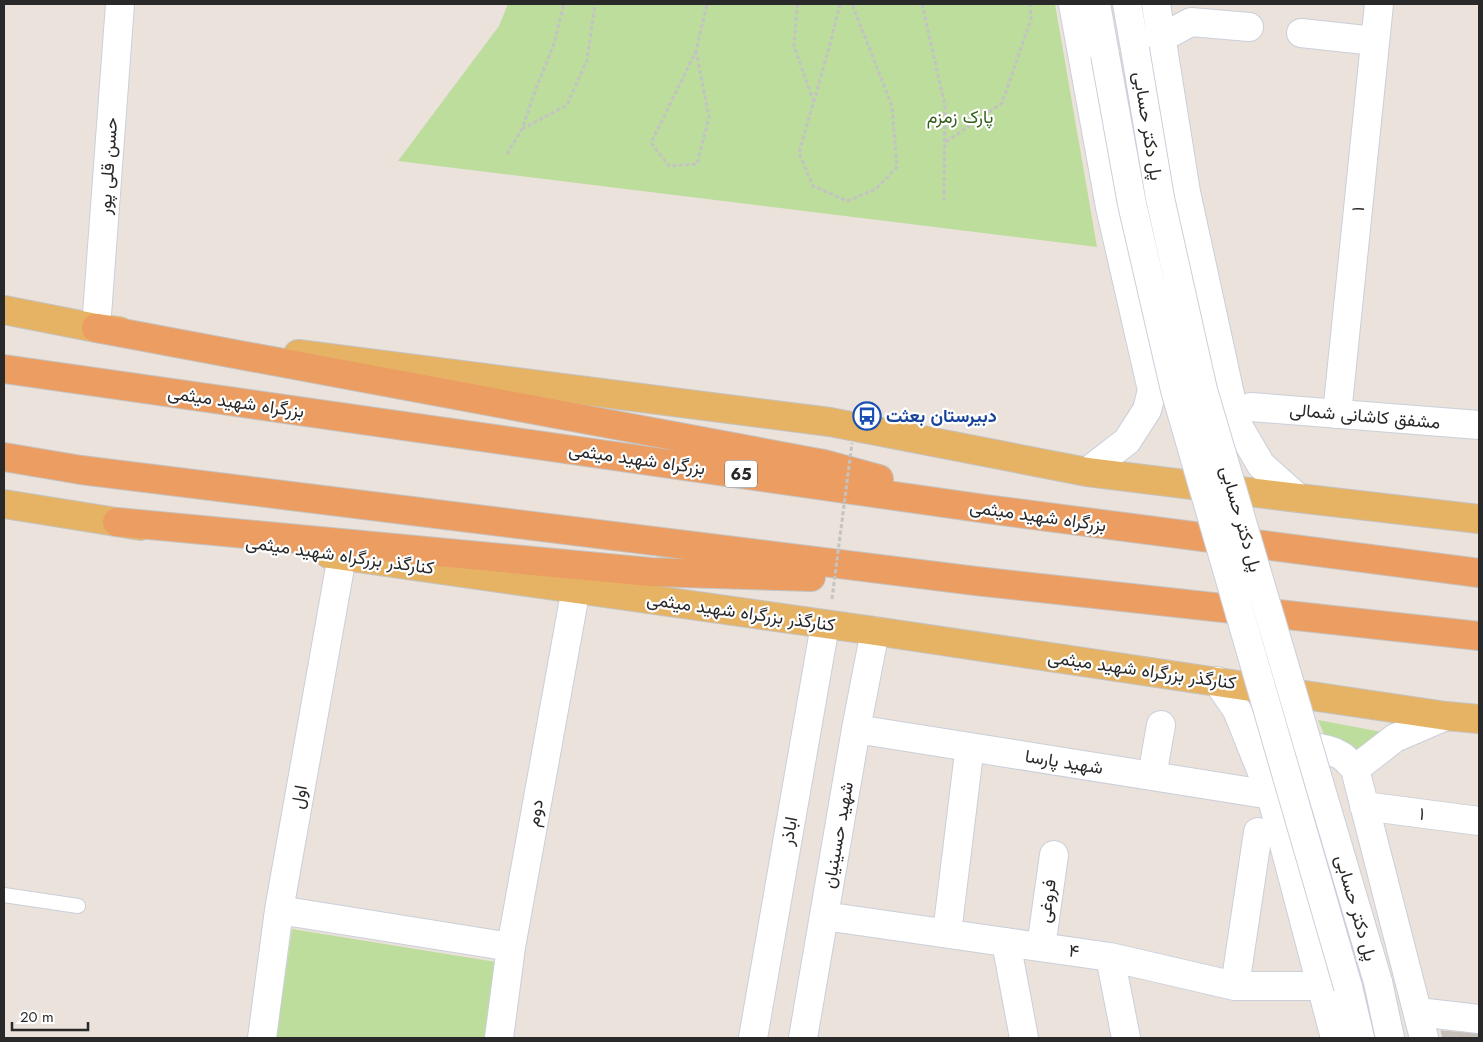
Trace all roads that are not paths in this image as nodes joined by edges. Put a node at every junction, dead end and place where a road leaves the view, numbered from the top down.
1 (120, 4) edge
2 (1073, 4) edge
3 (1096, 4) edge
4 (1127, 4) edge
5 (1156, 4) edge
6 (1379, 4) edge
7 (1192, 13) edge
8 (1249, 27) dead end
9 (1301, 33) dead end
10 (1162, 38) junction
11 (1375, 41) junction
12 (4, 310) edge
13 (96, 328) junction
14 (4, 369) edge
15 (1152, 390) junction
16 (1229, 390) junction
17 (1251, 407) dead end
18 (1337, 414) junction
19 (1479, 425) edge
20 (4, 456) edge
21 (1087, 472) junction
22 (1298, 498) junction
23 (4, 504) edge
24 (986, 510) junction
25 (1479, 519) edge
26 (117, 522) junction
27 (342, 556) junction
28 (1479, 573) edge
29 (976, 581) junction
30 (576, 588) junction
31 (825, 625) junction
32 (875, 631) junction
33 (1479, 636) edge
34 (1217, 681) junction
35 (1446, 716) junction
36 (1479, 719) edge
37 (1161, 725) dead end
38 (856, 729) junction
39 (968, 761) dead end
40 (1355, 768) junction
41 (1152, 776) junction
42 (1268, 786) junction
43 (1364, 806) junction
44 (1479, 822) edge
45 (1258, 832) dead end
46 (1054, 855) dead end
47 (4, 895) edge
48 (78, 906) dead end
49 (279, 910) junction
50 (824, 916) junction
51 (946, 933) junction
52 (1006, 942) junction
53 (1041, 946) junction
54 (511, 947) junction
55 (1110, 957) junction
56 (1235, 986) junction
57 (1335, 987) junction
58 (1418, 1012) junction
59 (1479, 1019) edge
60 (262, 1038) edge
61 (499, 1038) edge
62 (753, 1038) edge
63 (804, 1038) edge
64 (1024, 1038) edge
65 (1126, 1038) edge
66 (1335, 1038) edge
67 (1360, 1038) edge
68 (1390, 1038) edge
69 (1424, 1038) edge

1 - 13 street, حسن قلی پور
2 - 15 street
3 - 57 street, پل دکتر حسابی, bridge
4 - 68 street, پل دکتر حسابی, bridge
5 - 10 street
6 - 11 street, ۱
7 - 8 street
7 - 10 street
9 - 11 street
10 - 16 street
11 - 18 street, ۱
12 - 13 main road
13 - 21 main road
13 - 24 highway
14 - 24 highway, بزرگراه شهید میثمی / 65
15 - 16 street
15 - 21 street
16 - 22 street
17 - 18 street, مشفق کاشانی شمالی
18 - 19 street, مشفق کاشانی شمالی
20 - 29 highway
21 - 22 main road
22 - 25 main road
23 - 26 main road, کنارگذر بزرگراه شهید میثمی
24 - 28 highway, بزرگراه شهید میثمی / 65
26 - 27 main road, کنارگذر بزرگراه شهید میثمی
26 - 29 highway
27 - 30 main road, کنارگذر بزرگراه شهید میثمی
27 - 49 street, اول
29 - 33 highway
30 - 31 main road, کنارگذر بزرگراه شهید میثمی
30 - 54 street, دوم
31 - 32 main road, کنارگذر بزرگراه شهید میثمی
31 - 62 street, اباذر
32 - 34 main road, کنارگذر بزرگراه شهید میثمی
32 - 38 street, شهید حسینیان
34 - 35 main road, کنارگذر بزرگراه شهید میثمی
34 - 42 street
35 - 36 main road, کنارگذر بزرگراه شهید میثمی
35 - 40 street
37 - 41 street
38 - 41 street, شهید پارسا
38 - 50 street, شهید حسینیان
39 - 51 street
40 - 42 street
40 - 43 street
41 - 42 street, شهید پارسا
42 - 57 street
43 - 44 street, ۱
43 - 58 street
45 - 56 street
46 - 53 street, فروغی
47 - 48 lane
49 - 54 street
49 - 60 street, اول
50 - 51 street, ۴
50 - 63 street, شهید حسینیان
51 - 52 street, ۴
52 - 53 street, ۴
52 - 64 street
53 - 55 street, ۴
54 - 61 street, دوم
55 - 56 street, ۴
55 - 65 street
56 - 57 street, ۴
57 - 66 street
57 - 67 street
58 - 59 street
58 - 69 street

